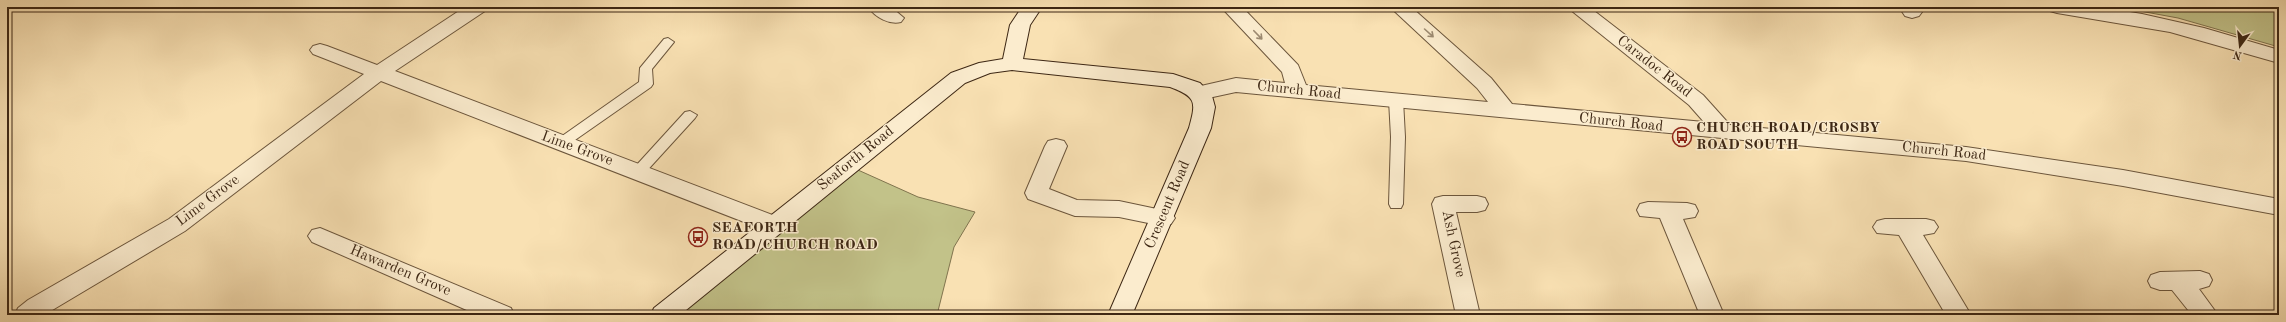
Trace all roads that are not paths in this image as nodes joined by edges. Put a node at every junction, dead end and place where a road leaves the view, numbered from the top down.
1 (478, 7) edge
2 (878, 7) edge
3 (1032, 7) edge
4 (1231, 7) edge
5 (1400, 7) edge
6 (1577, 7) edge
7 (2057, 7) edge
8 (894, 18) dead end
9 (668, 42) dead end
10 (320, 50) dead end
11 (2279, 57) edge
12 (1012, 64) junction
13 (380, 72) junction
14 (1298, 91) junction
15 (1199, 93) junction
16 (1396, 100) junction
17 (1506, 111) junction
18 (690, 115) dead end
19 (1725, 132) junction
20 (560, 144) junction
21 (1056, 146) dead end
22 (638, 172) junction
23 (1396, 204) dead end
24 (1477, 204) dead end
25 (2279, 207) edge
26 (1668, 211) dead end
27 (1163, 218) junction
28 (774, 224) junction
29 (1906, 227) dead end
30 (320, 236) dead end
31 (2180, 281) dead end
32 (28, 315) edge
33 (502, 315) edge
34 (663, 315) edge
35 (1120, 315) edge
36 (1468, 315) edge
37 (1712, 315) edge
38 (1959, 315) edge
39 (2206, 315) edge

1 - 13 street
2 - 8 street
3 - 12 street
4 -> 14 street
5 -> 17 street
6 - 19 street, Caradoc Road
7 - 11 street
9 - 20 lane
10 - 13 street, Lime Grove
12 - 15 street
12 - 28 street, Seaforth Road
13 - 20 street, Lime Grove
13 - 32 street, Lime Grove
14 - 15 street, Church Road
14 - 16 street, Church Road
15 - 27 street, Crescent Road
16 - 17 street, Church Road
16 - 23 lane
17 - 19 street, Church Road
18 - 22 lane
19 - 25 street, Church Road
20 - 22 street, Lime Grove
21 - 27 street
22 - 28 street, Lime Grove
24 - 36 street, Ash Grove
26 - 37 street
27 - 35 street, Crescent Road
28 - 34 street, Seaforth Road
29 - 38 street
30 - 33 street, Hawarden Grove
31 - 39 street

